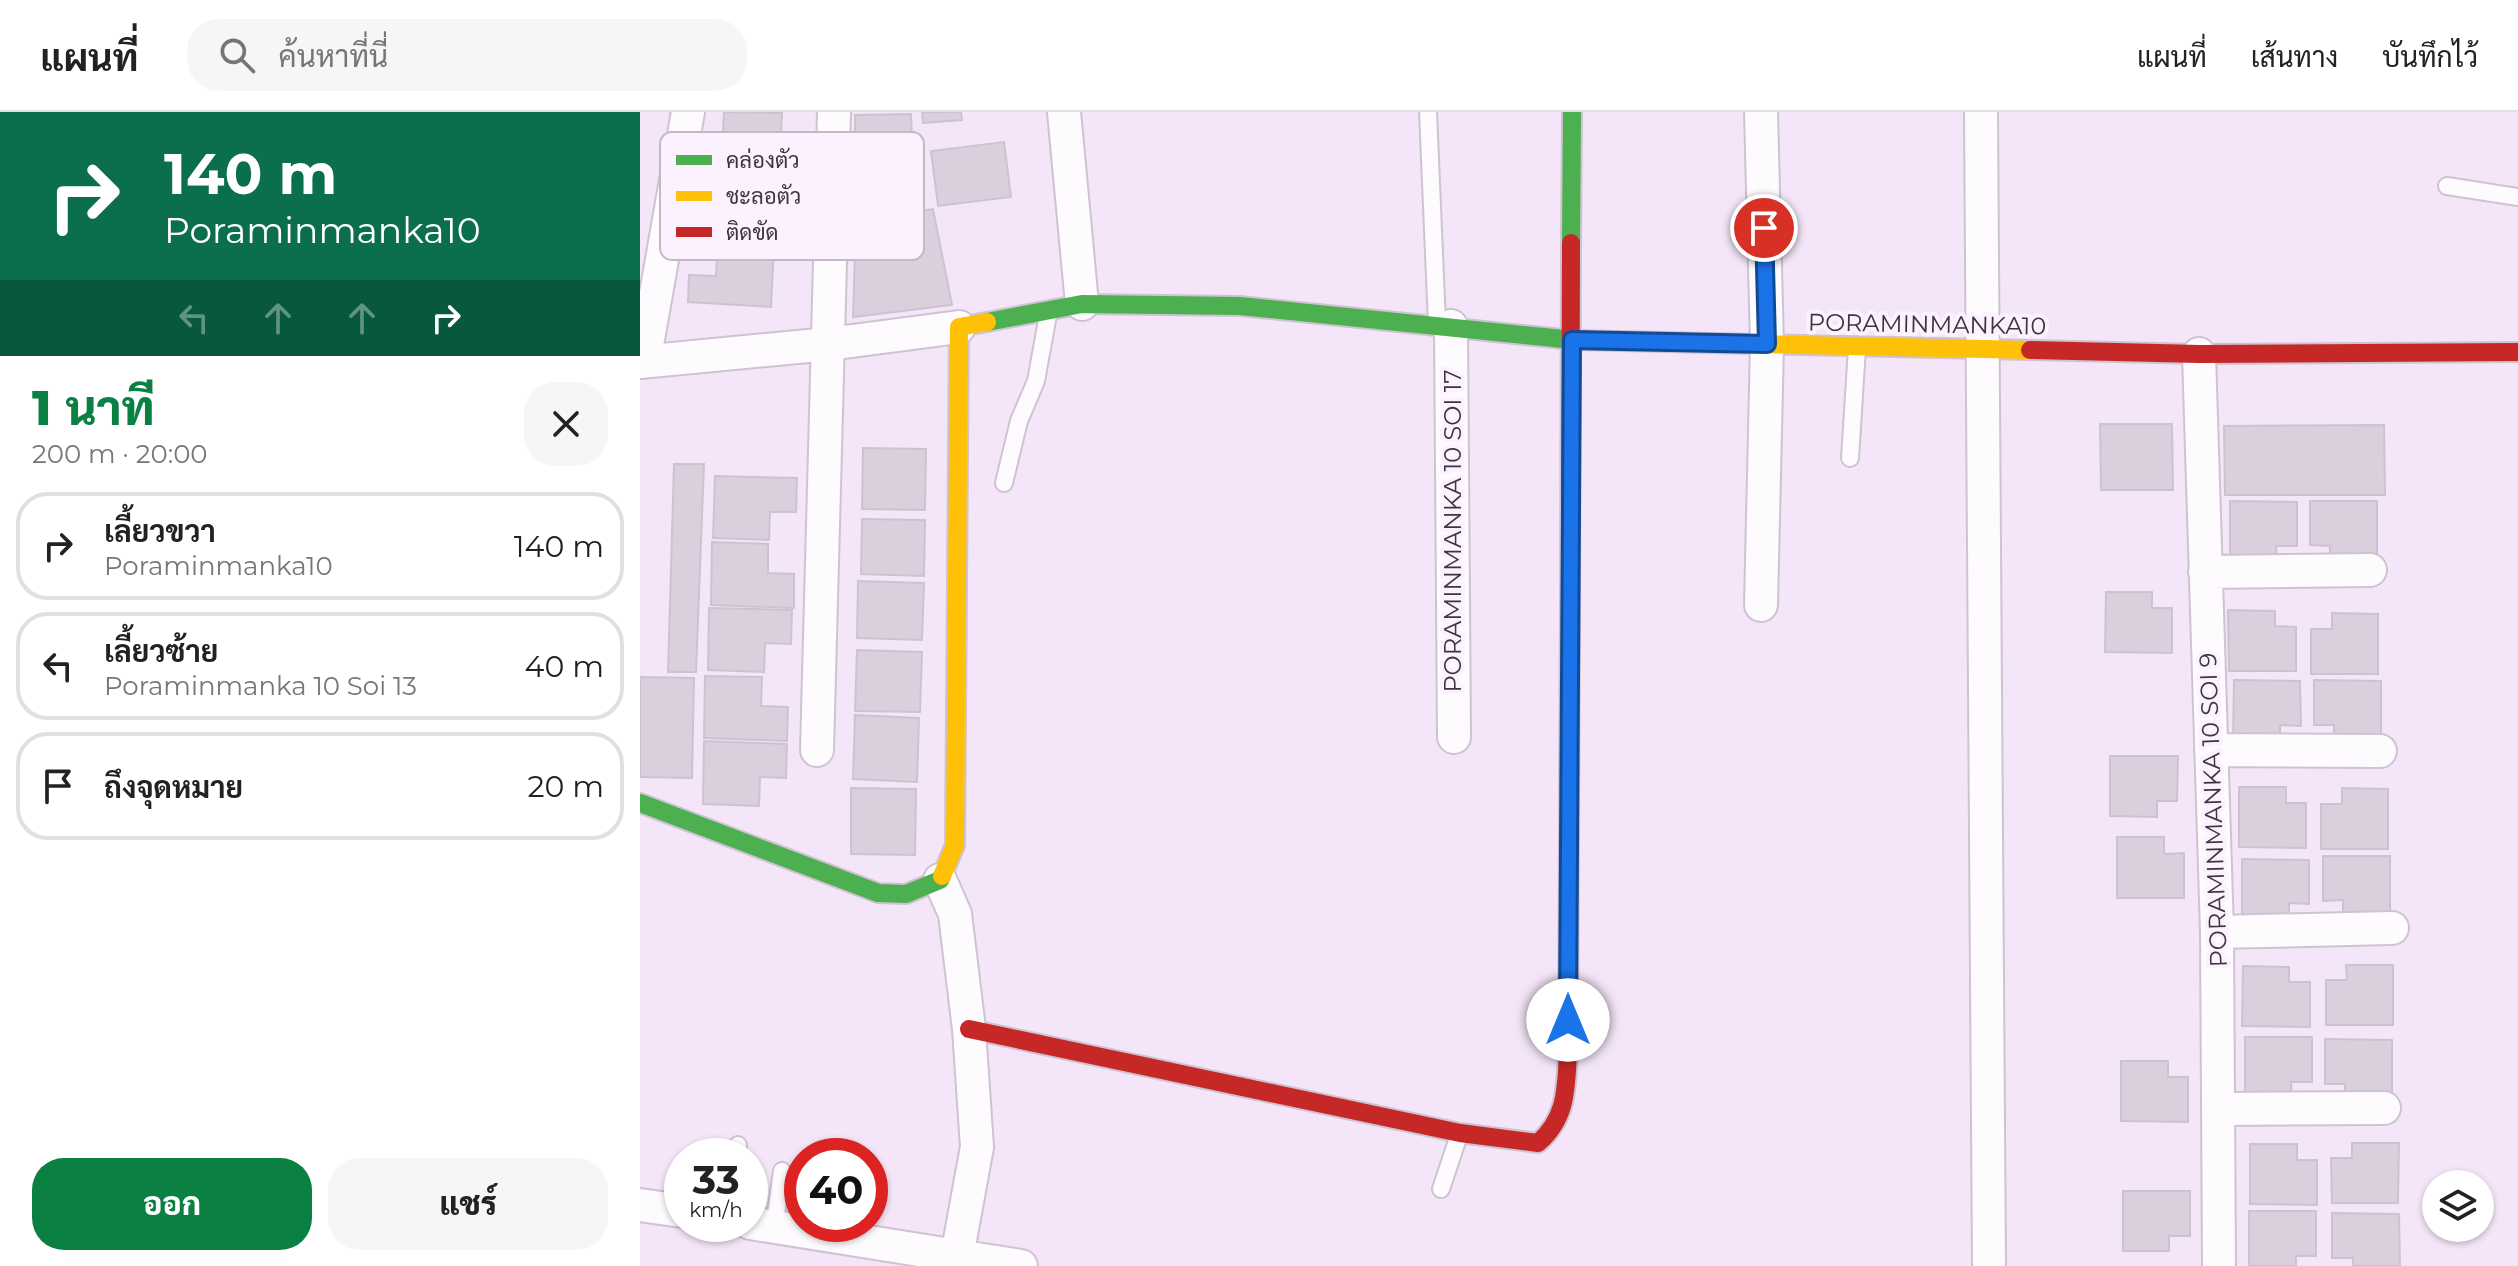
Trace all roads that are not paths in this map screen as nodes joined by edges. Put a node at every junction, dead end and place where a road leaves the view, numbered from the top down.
1 (688, 112) edge
2 (834, 112) edge
3 (1064, 112) edge
4 (1428, 112) edge
5 (1572, 112) edge
6 (1761, 112) edge
7 (1981, 112) edge
8 (684, 132) edge
9 (834, 132) edge
10 (2447, 186) dead end
11 (2518, 197) edge
12 (661, 260) edge
13 (831, 260) edge
14 (1082, 304) junction
15 (1049, 310) junction
16 (1444, 325) junction
17 (959, 327) junction
18 (1572, 340) junction
19 (829, 344) junction
20 (1767, 344) junction
21 (1857, 346) junction
22 (1982, 350) junction
23 (2518, 352) edge
24 (2199, 354) junction
25 (642, 362) edge
26 (1850, 458) dead end
27 (1004, 483) dead end
28 (2370, 570) dead end
29 (2205, 572) junction
30 (1761, 605) dead end
31 (1454, 737) dead end
32 (817, 750) dead end
33 (2211, 750) junction
34 (2380, 751) dead end
35 (640, 803) edge
36 (940, 880) junction
37 (2392, 928) dead end
38 (2217, 932) junction
39 (969, 1029) junction
40 (2384, 1108) dead end
41 (2218, 1109) junction
42 (1460, 1133) junction
43 (782, 1171) dead end
44 (1441, 1189) dead end
45 (640, 1205) edge
46 (664, 1208) edge
47 (768, 1209) edge
48 (768, 1226) edge
49 (957, 1256) junction
50 (1005, 1265) edge
51 (1989, 1266) edge
52 (2219, 1266) edge

1 - 8 street
2 - 9 street
3 - 14 street
4 - 16 lane
5 - 18 street
6 - 20 street
7 - 22 street
10 - 11 lane
12 - 25 street
13 - 19 street
14 - 15 street, PORAMINMANKA10
14 - 16 street, PORAMINMANKA10
15 - 17 street, PORAMINMANKA10
15 - 27 lane
16 - 18 street, PORAMINMANKA10
16 - 31 street, PORAMINMANKA 10 SOI 17
17 - 19 street
17 - 36 street
18 - 20 street, PORAMINMANKA10
18 - 42 street
19 - 25 street
19 - 32 street
20 - 21 street, PORAMINMANKA10
20 - 30 street
21 - 22 street, PORAMINMANKA10
21 - 26 lane
22 - 24 street, PORAMINMANKA10
22 - 51 street
23 - 24 street, PORAMINMANKA10
24 - 29 street, PORAMINMANKA 10 SOI 9
28 - 29 street
29 - 33 street, PORAMINMANKA 10 SOI 9
33 - 34 street
33 - 38 street, PORAMINMANKA 10 SOI 9
35 - 36 street
36 - 39 street
37 - 38 street
38 - 41 street, PORAMINMANKA 10 SOI 9
39 - 42 street
39 - 49 street
40 - 41 street
41 - 52 street, PORAMINMANKA 10 SOI 9
42 - 44 lane
43 - 47 lane
45 - 46 street
48 - 49 street
49 - 50 street

